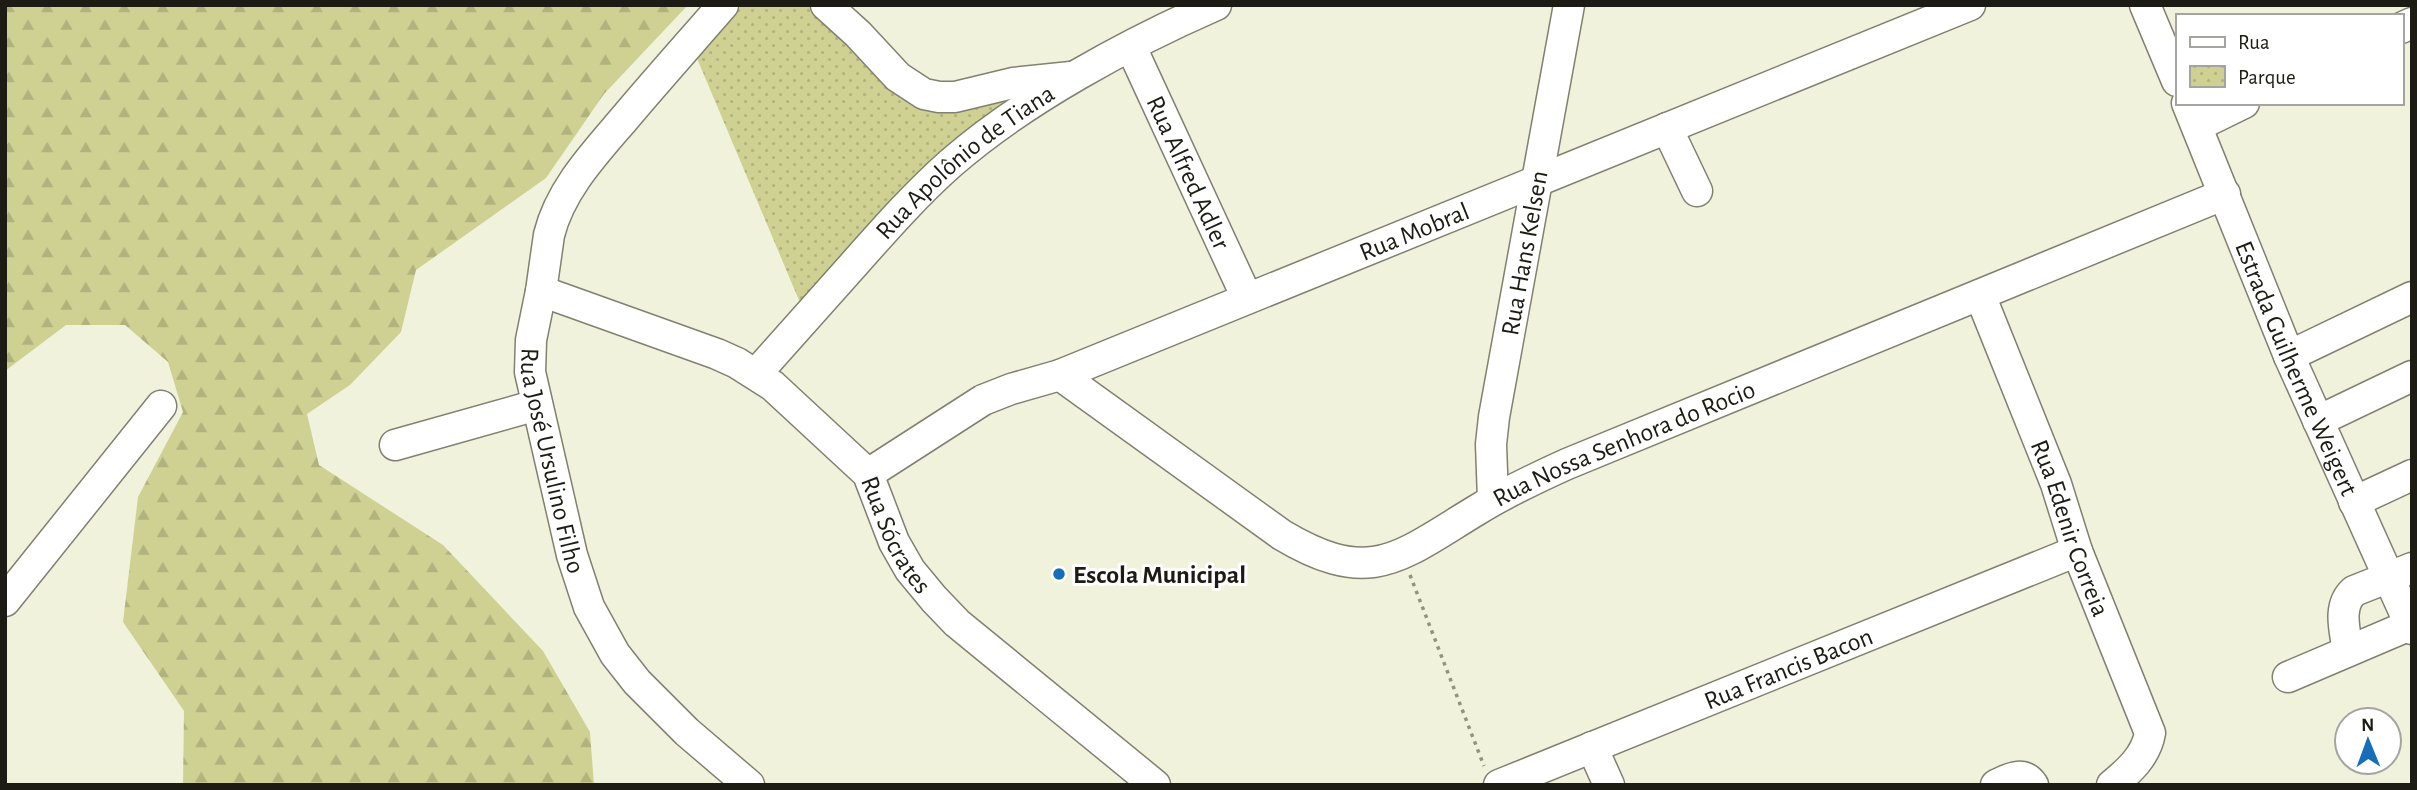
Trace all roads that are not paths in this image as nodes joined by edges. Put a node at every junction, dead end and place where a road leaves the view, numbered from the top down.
1 (723, 5) edge
2 (826, 5) edge
3 (1216, 5) edge
4 (1569, 5) edge
5 (1970, 5) edge
6 (2145, 5) edge
7 (1131, 47) junction
8 (1077, 77) junction
9 (2176, 78) edge
10 (2236, 105) edge
11 (2192, 115) edge
12 (1667, 128) junction
13 (1536, 181) junction
14 (1697, 191) dead end
15 (2225, 194) junction
16 (541, 290) junction
17 (1980, 295) junction
18 (2412, 297) edge
19 (1247, 298) junction
20 (2289, 356) junction
21 (756, 374) junction
22 (1060, 375) junction
23 (2412, 376) edge
24 (537, 405) junction
25 (161, 406) dead end
26 (2318, 421) junction
27 (395, 445) dead end
28 (868, 474) junction
29 (2412, 475) edge
30 (1493, 500) junction
31 (2354, 502) junction
32 (2077, 551) junction
33 (2401, 574) edge
34 (5, 601) edge
35 (2411, 627) edge
36 (2348, 651) junction
37 (2288, 677) dead end
38 (1592, 747) junction
39 (1493, 779) edge
40 (748, 785) edge
41 (1155, 785) edge
42 (1609, 785) edge
43 (1996, 785) edge
44 (2033, 785) edge
45 (2112, 785) edge

1 - 16 street, Rua José Ursulino Filho
2 - 8 street
3 - 7 street, Rua Apolônio de Tiana
4 - 13 street, Rua Hans Kelsen
5 - 12 street, Rua Mobral
6 - 9 street
7 - 8 street, Rua Apolônio de Tiana
7 - 19 street, Rua Alfred Adler
8 - 21 street, Rua Apolônio de Tiana
10 - 11 street
11 - 15 street, Estrada Guilherme Weigert
12 - 13 street, Rua Mobral
12 - 14 street
13 - 19 street, Rua Mobral
13 - 30 street, Rua Hans Kelsen
15 - 17 street, Rua Nossa Senhora do Rocio
15 - 20 street, Estrada Guilherme Weigert
16 - 21 street, Rua Sócrates
16 - 24 street, Rua José Ursulino Filho
17 - 30 street, Rua Nossa Senhora do Rocio
17 - 32 street, Rua Edenir Correia
18 - 20 street
19 - 22 street, Rua Mobral
20 - 26 street, Estrada Guilherme Weigert
21 - 28 street, Rua Sócrates
22 - 28 street, Rua Mobral
22 - 30 street, Rua Nossa Senhora do Rocio
23 - 26 street
24 - 27 street
24 - 40 street, Rua José Ursulino Filho
25 - 34 street
26 - 31 street, Estrada Guilherme Weigert
28 - 41 street, Rua Sócrates
29 - 31 street
31 - 33 street, Estrada Guilherme Weigert
32 - 38 street, Rua Francis Bacon
32 - 45 street, Rua Edenir Correia
33 - 35 street, Estrada Guilherme Weigert
33 - 36 street
35 - 36 street
36 - 37 street
38 - 39 street, Rua Francis Bacon
38 - 42 street
43 - 44 street

